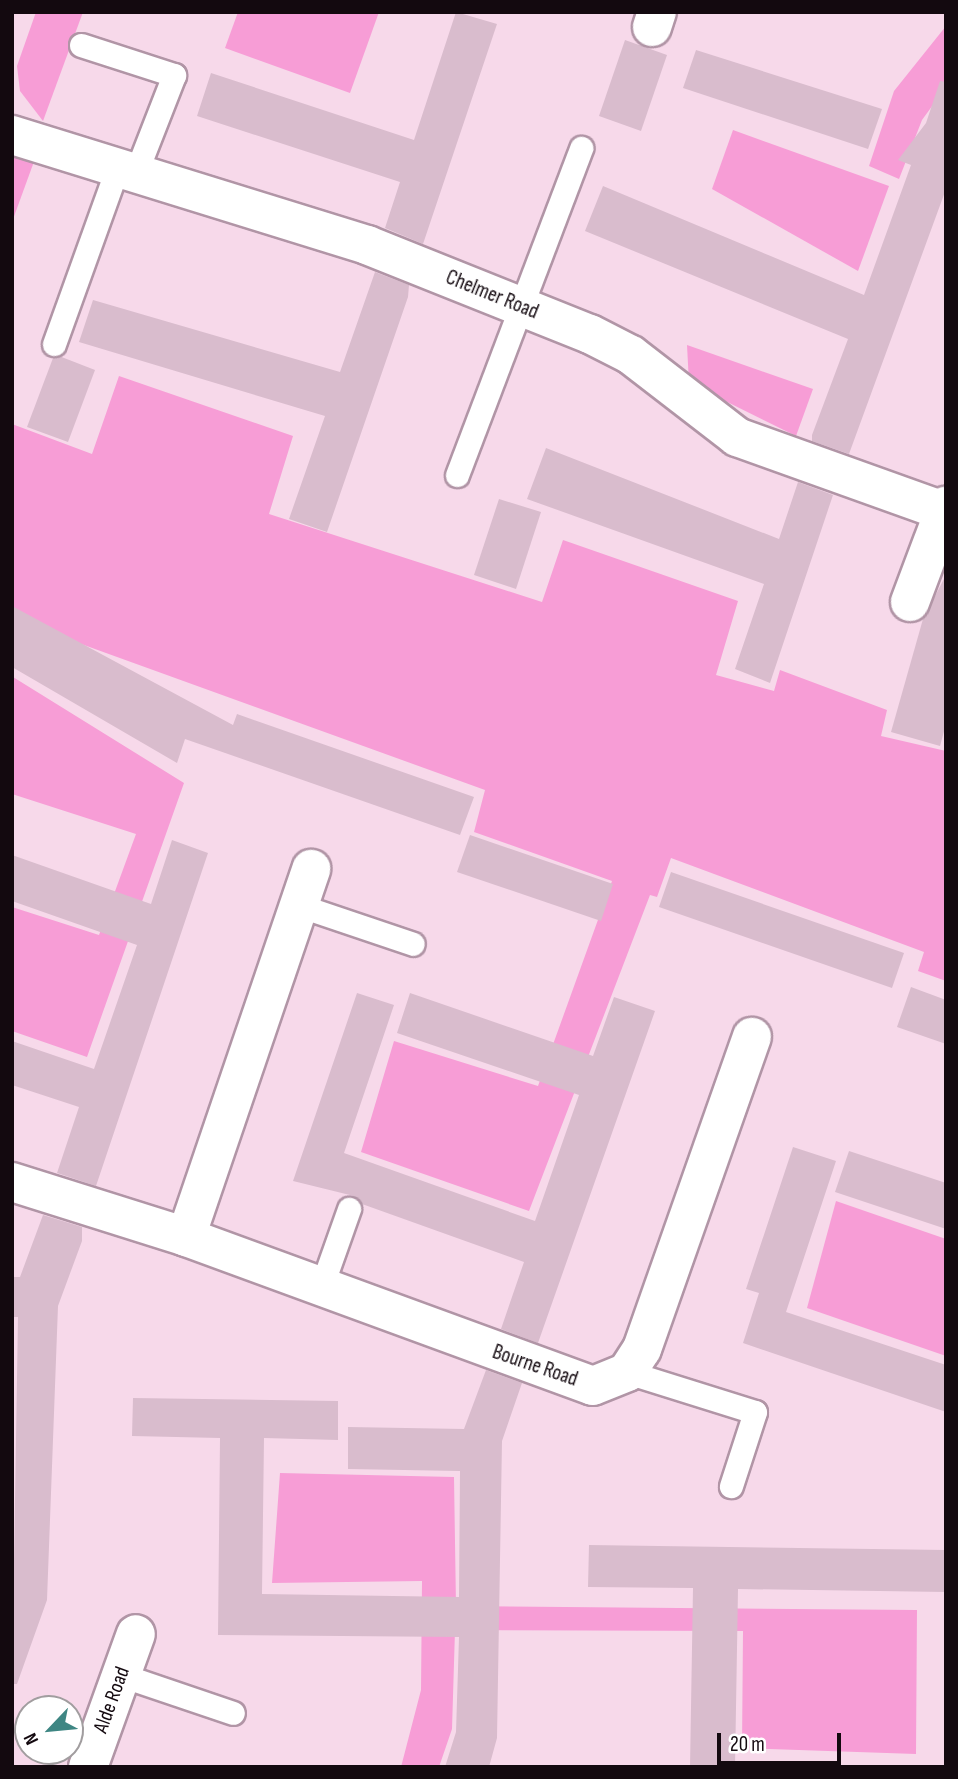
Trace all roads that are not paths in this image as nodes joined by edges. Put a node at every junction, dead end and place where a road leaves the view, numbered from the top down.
1 (81, 45) dead end
2 (12, 135) edge
3 (581, 148) dead end
4 (126, 172) junction
5 (519, 306) junction
6 (54, 344) dead end
7 (457, 475) dead end
8 (945, 508) edge
9 (910, 602) dead end
10 (311, 869) dead end
11 (298, 905) junction
12 (413, 944) dead end
13 (752, 1037) dead end
14 (12, 1182) edge
15 (349, 1209) dead end
16 (186, 1237) junction
17 (321, 1288) junction
18 (627, 1373) junction
19 (731, 1486) dead end
20 (136, 1634) dead end
21 (121, 1675) junction
22 (233, 1713) dead end
23 (88, 1767) edge

1 - 4 lane
2 - 4 street, Chelmer Road
3 - 5 lane
4 - 5 street, Chelmer Road
4 - 6 lane
5 - 7 lane
5 - 8 street, Chelmer Road
8 - 9 street, Chelmer Road
10 - 11 street
11 - 12 lane
11 - 16 street
13 - 18 street
14 - 16 street, Bourne Road
15 - 17 lane
16 - 17 street, Bourne Road
17 - 18 street, Bourne Road
18 - 19 lane
20 - 21 street, Alde Road
21 - 22 lane
21 - 23 street, Alde Road

